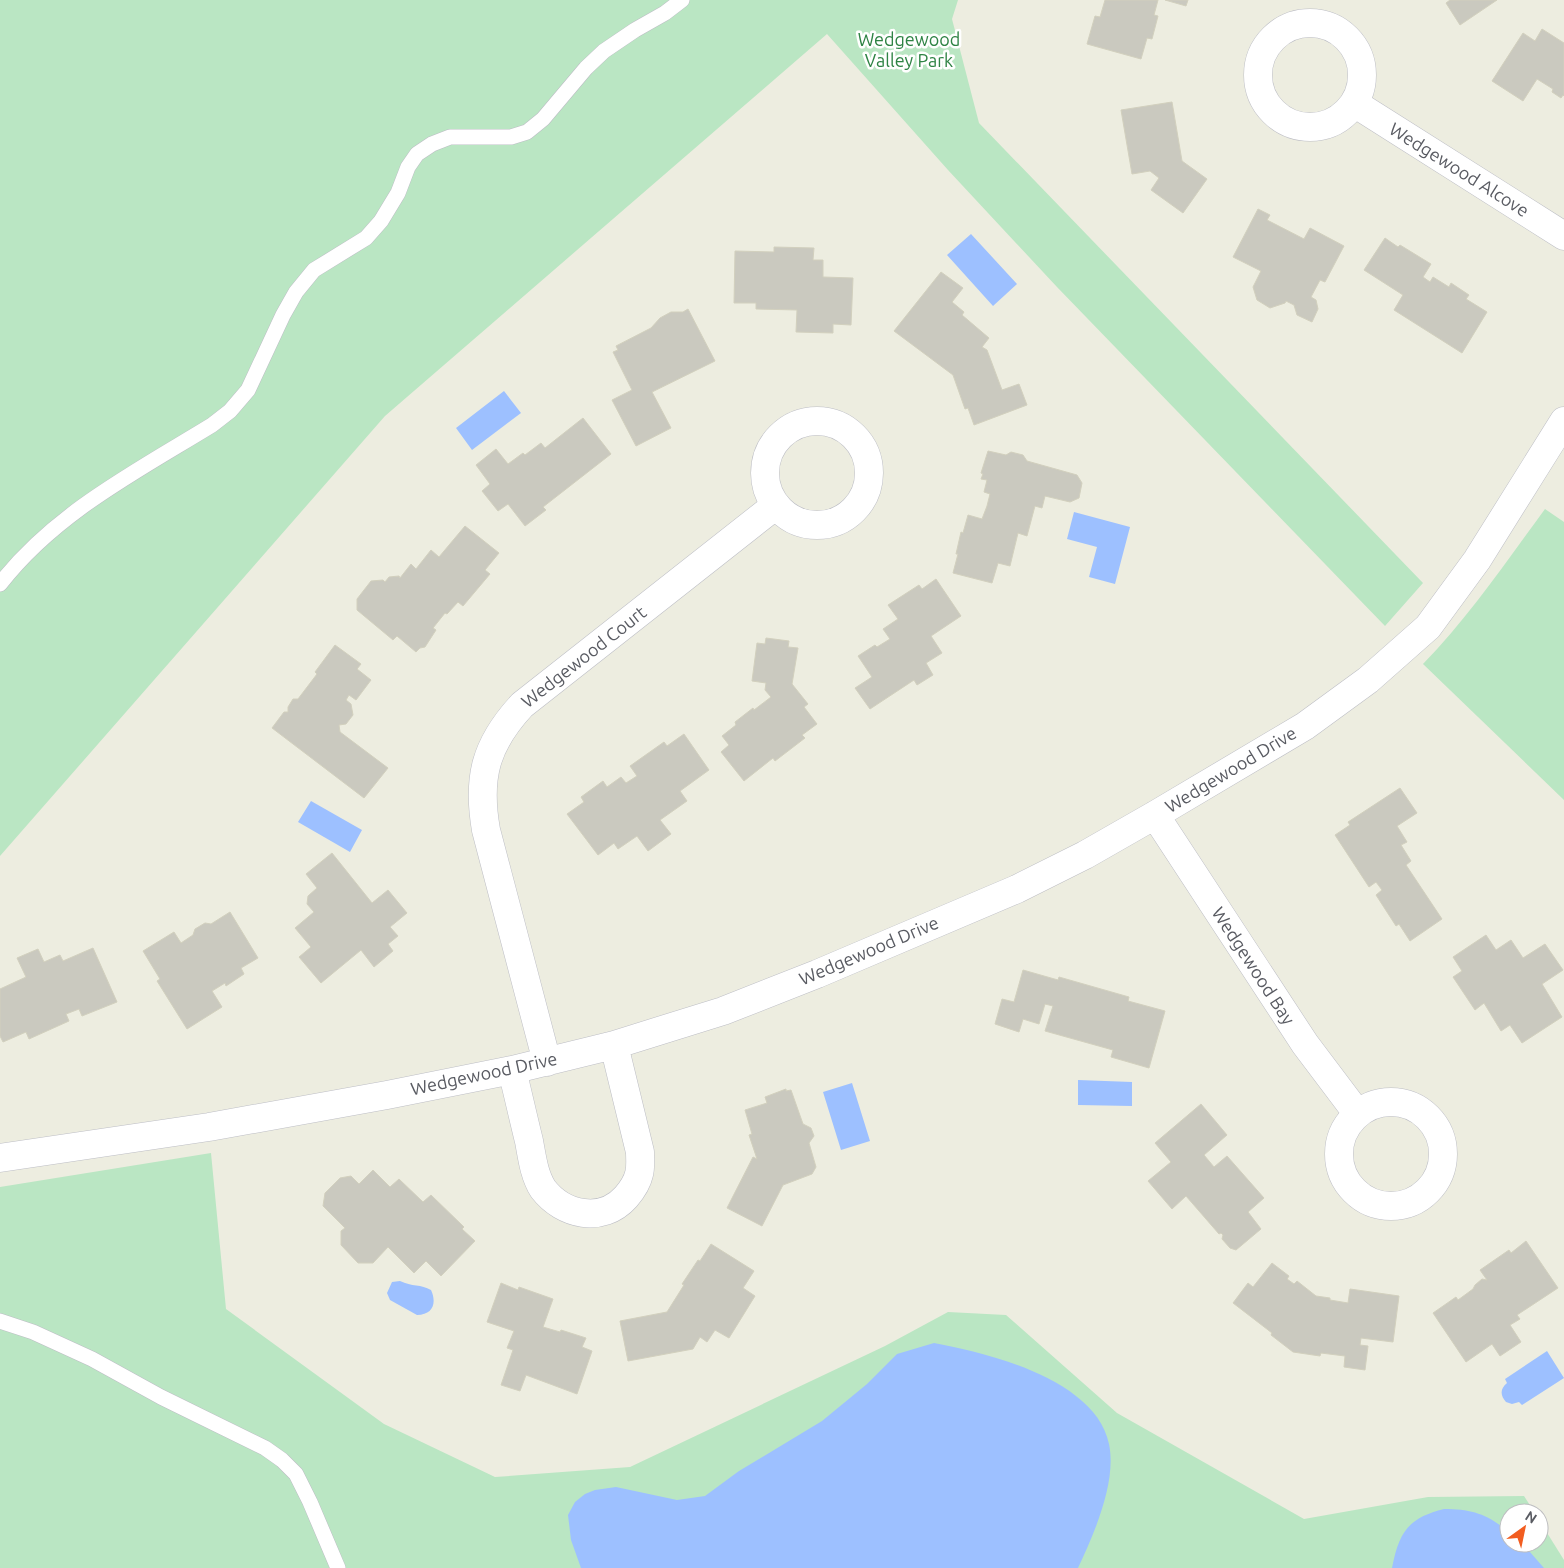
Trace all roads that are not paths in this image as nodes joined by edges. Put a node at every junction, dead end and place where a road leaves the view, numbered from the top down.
1 (682, 0) edge
2 (1354, 103) dead end
3 (1564, 236) edge
4 (1564, 420) edge
5 (776, 505) dead end
6 (0, 584) edge
7 (1155, 815) junction
8 (614, 1045) junction
9 (547, 1062) junction
10 (512, 1070) junction
11 (1356, 1113) dead end
12 (0, 1158) edge
13 (0, 1321) edge
14 (338, 1568) edge

1 - 6 lane
2 - 3 street, Wedgewood Alcove
4 - 7 street, Wedgewood Drive
5 - 9 street, Wedgewood Court
7 - 8 street, Wedgewood Drive
7 - 11 street, Wedgewood Bay
8 - 9 street, Wedgewood Drive
8 - 10 street
9 - 10 street, Wedgewood Drive
10 - 12 street, Wedgewood Drive
13 - 14 lane

